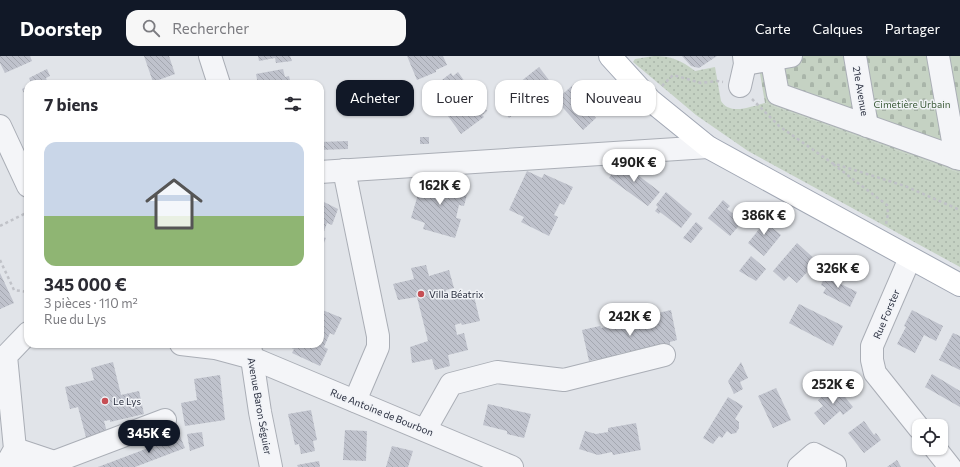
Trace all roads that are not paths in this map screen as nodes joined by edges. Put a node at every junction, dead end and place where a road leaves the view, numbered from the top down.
1 (210, 56) edge
2 (610, 56) edge
3 (855, 56) edge
4 (938, 56) edge
5 (778, 57) edge
6 (744, 60) edge
7 (218, 80) edge
8 (740, 86) road end
9 (0, 126) edge
10 (867, 126) junction
11 (708, 147) junction
12 (958, 159) edge
13 (344, 170) junction
14 (324, 172) edge
15 (24, 177) edge
16 (910, 258) junction
17 (960, 285) edge
18 (24, 337) edge
19 (215, 348) edge
20 (251, 351) edge
21 (664, 355) dead end
22 (355, 401) junction
23 (912, 419) edge
24 (165, 420) dead end
25 (425, 430) junction
26 (941, 455) edge
27 (14, 461) edge
28 (835, 465) dead end
29 (271, 467) edge
30 (512, 467) edge
31 (799, 467) edge
32 (950, 467) edge

1 - 7 street
2 - 11 main road
3 - 10 street, 21e Avenue
4 - 12 street
5 - 6 street
5 - 10 street
6 - 8 street
9 - 15 street
10 - 12 street
11 - 13 street
11 - 16 main road
13 - 14 street
13 - 22 street
16 - 17 main road
16 - 23 street, Rue Forster
18 - 27 street
19 - 20 street, Rue Antoine de Bourbon
20 - 22 street, Rue Antoine de Bourbon
20 - 29 street, Avenue Baron Séguier
21 - 25 street
22 - 25 street, Rue Antoine de Bourbon
24 - 27 street
25 - 30 street, Rue Antoine de Bourbon
26 - 32 street
28 - 31 street

